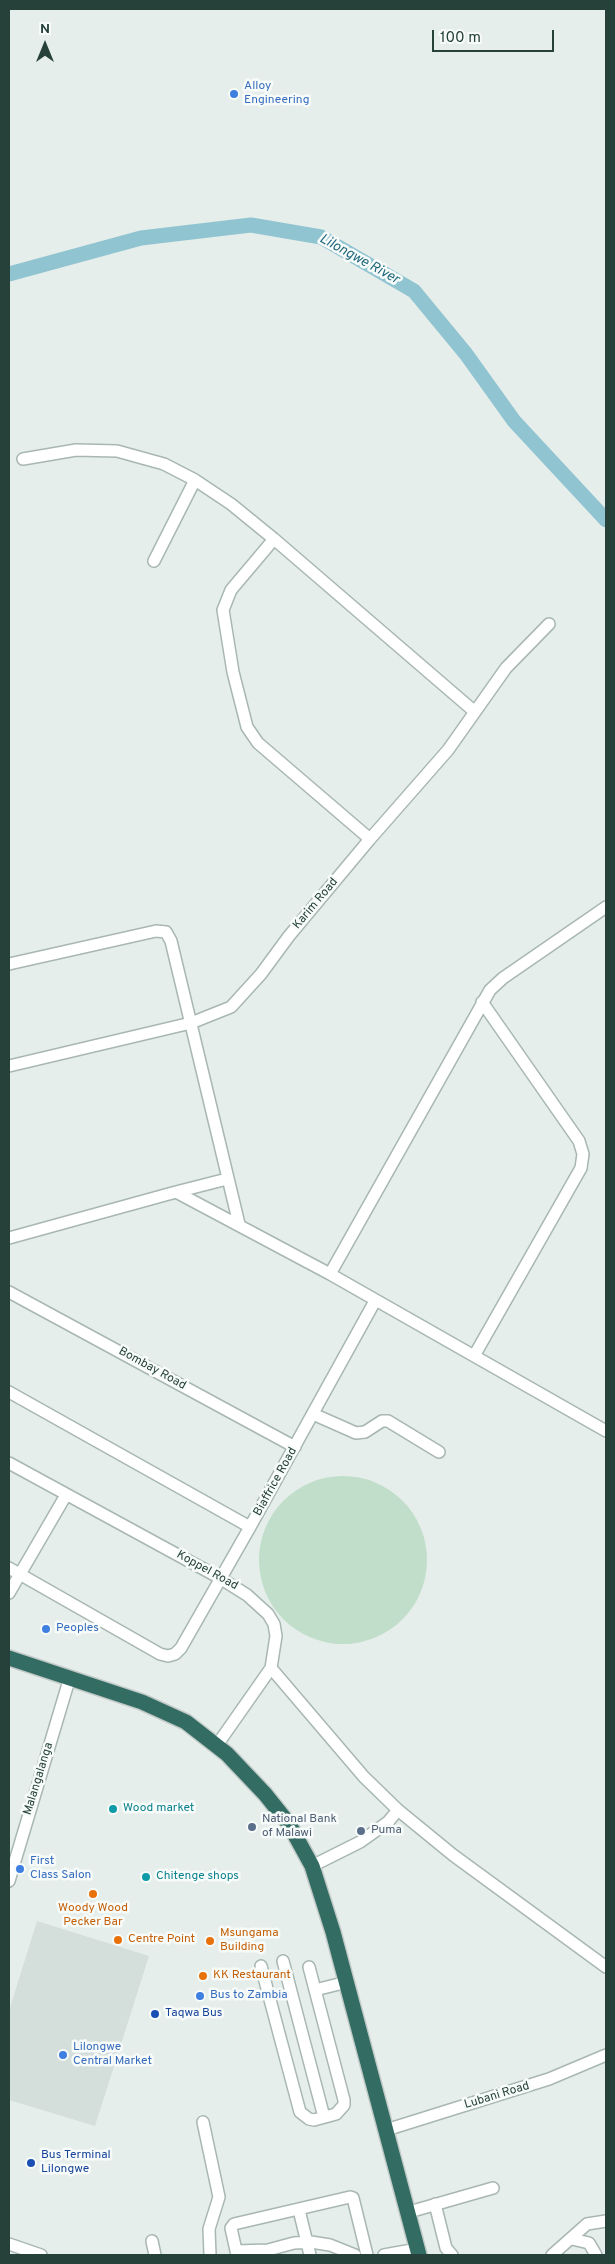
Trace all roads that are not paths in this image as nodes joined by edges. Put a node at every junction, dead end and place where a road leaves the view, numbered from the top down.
1 (23, 459) dead end
2 (195, 480) junction
3 (274, 539) junction
4 (154, 561) dead end
5 (549, 624) dead end
6 (475, 712) junction
7 (370, 839) junction
8 (606, 907) edge
9 (9, 964) edge
10 (482, 1002) junction
11 (192, 1023) junction
12 (9, 1066) edge
13 (226, 1179) junction
14 (176, 1192) junction
15 (239, 1224) junction
16 (9, 1238) edge
17 (330, 1274) junction
18 (9, 1292) edge
19 (375, 1301) junction
20 (474, 1356) junction
21 (9, 1392) edge
22 (313, 1414) junction
23 (606, 1431) edge
24 (295, 1447) junction
25 (439, 1452) dead end
26 (9, 1463) edge
27 (66, 1495) junction
28 (250, 1527) junction
29 (9, 1568) edge
30 (20, 1575) junction
31 (220, 1578) junction
32 (9, 1593) edge
33 (9, 1658) edge
34 (271, 1668) junction
35 (70, 1677) junction
36 (217, 1745) junction
37 (398, 1810) junction
38 (312, 1866) junction
39 (9, 1881) edge
40 (283, 1961) dead end
41 (262, 1966) dead end
42 (309, 1967) dead end
43 (606, 1967) edge
44 (347, 1982) junction
45 (315, 1990) junction
46 (606, 2055) edge
47 (324, 2117) junction
48 (203, 2122) dead end
49 (386, 2130) junction
50 (493, 2188) dead end
51 (435, 2204) junction
52 (299, 2210) junction
53 (408, 2212) junction
54 (606, 2221) edge
55 (572, 2239) junction
56 (152, 2241) dead end
57 (307, 2242) junction
58 (9, 2244) edge
59 (419, 2252) edge
60 (237, 2253) edge
61 (36, 2255) edge
62 (155, 2255) edge
63 (210, 2255) edge
64 (310, 2255) edge
65 (355, 2255) edge
66 (367, 2255) edge
67 (391, 2255) edge
68 (452, 2255) edge
69 (552, 2255) edge
70 (596, 2255) edge

1 - 2 street
2 - 3 street
2 - 4 street
3 - 6 street
3 - 7 street
5 - 6 street, Karim Road
6 - 7 street, Karim Road
7 - 11 street, Karim Road
8 - 10 street
9 - 11 street
10 - 17 street
10 - 20 street
11 - 12 street, Karim Road
11 - 13 street
13 - 14 street
13 - 15 street
14 - 15 street
14 - 16 street
15 - 17 street
17 - 19 street
18 - 24 street, Bombay Road
19 - 20 street
19 - 22 street, Biaffrice Road
20 - 23 street
21 - 28 street
22 - 24 street, Biaffrice Road
22 - 25 street
24 - 28 street, Biaffrice Road
26 - 27 street, Koppel Road
27 - 30 street
27 - 31 street, Koppel Road
28 - 31 street, Biaffrice Road
29 - 30 street
30 - 31 street, Biaffrice Road
30 - 32 street
31 - 34 street, Koppel Road
33 - 35 highway
34 - 36 street, Koppel Road
34 - 37 street
35 - 36 highway
35 - 39 street, Malangalanga
36 - 38 highway
37 - 38 street
37 - 43 street
38 - 44 highway
40 - 47 street
41 - 47 street
42 - 45 street
44 - 45 street
44 - 49 highway
45 - 47 street
46 - 49 street, Lubani Road
48 - 63 street
49 - 53 highway
50 - 51 street
51 - 53 street
51 - 68 street
52 - 57 street
52 - 60 street
52 - 66 street
53 - 59 highway
54 - 55 street
55 - 69 street
55 - 70 street
56 - 62 street
57 - 60 street
57 - 64 street
57 - 65 street
58 - 61 street
59 - 67 street

